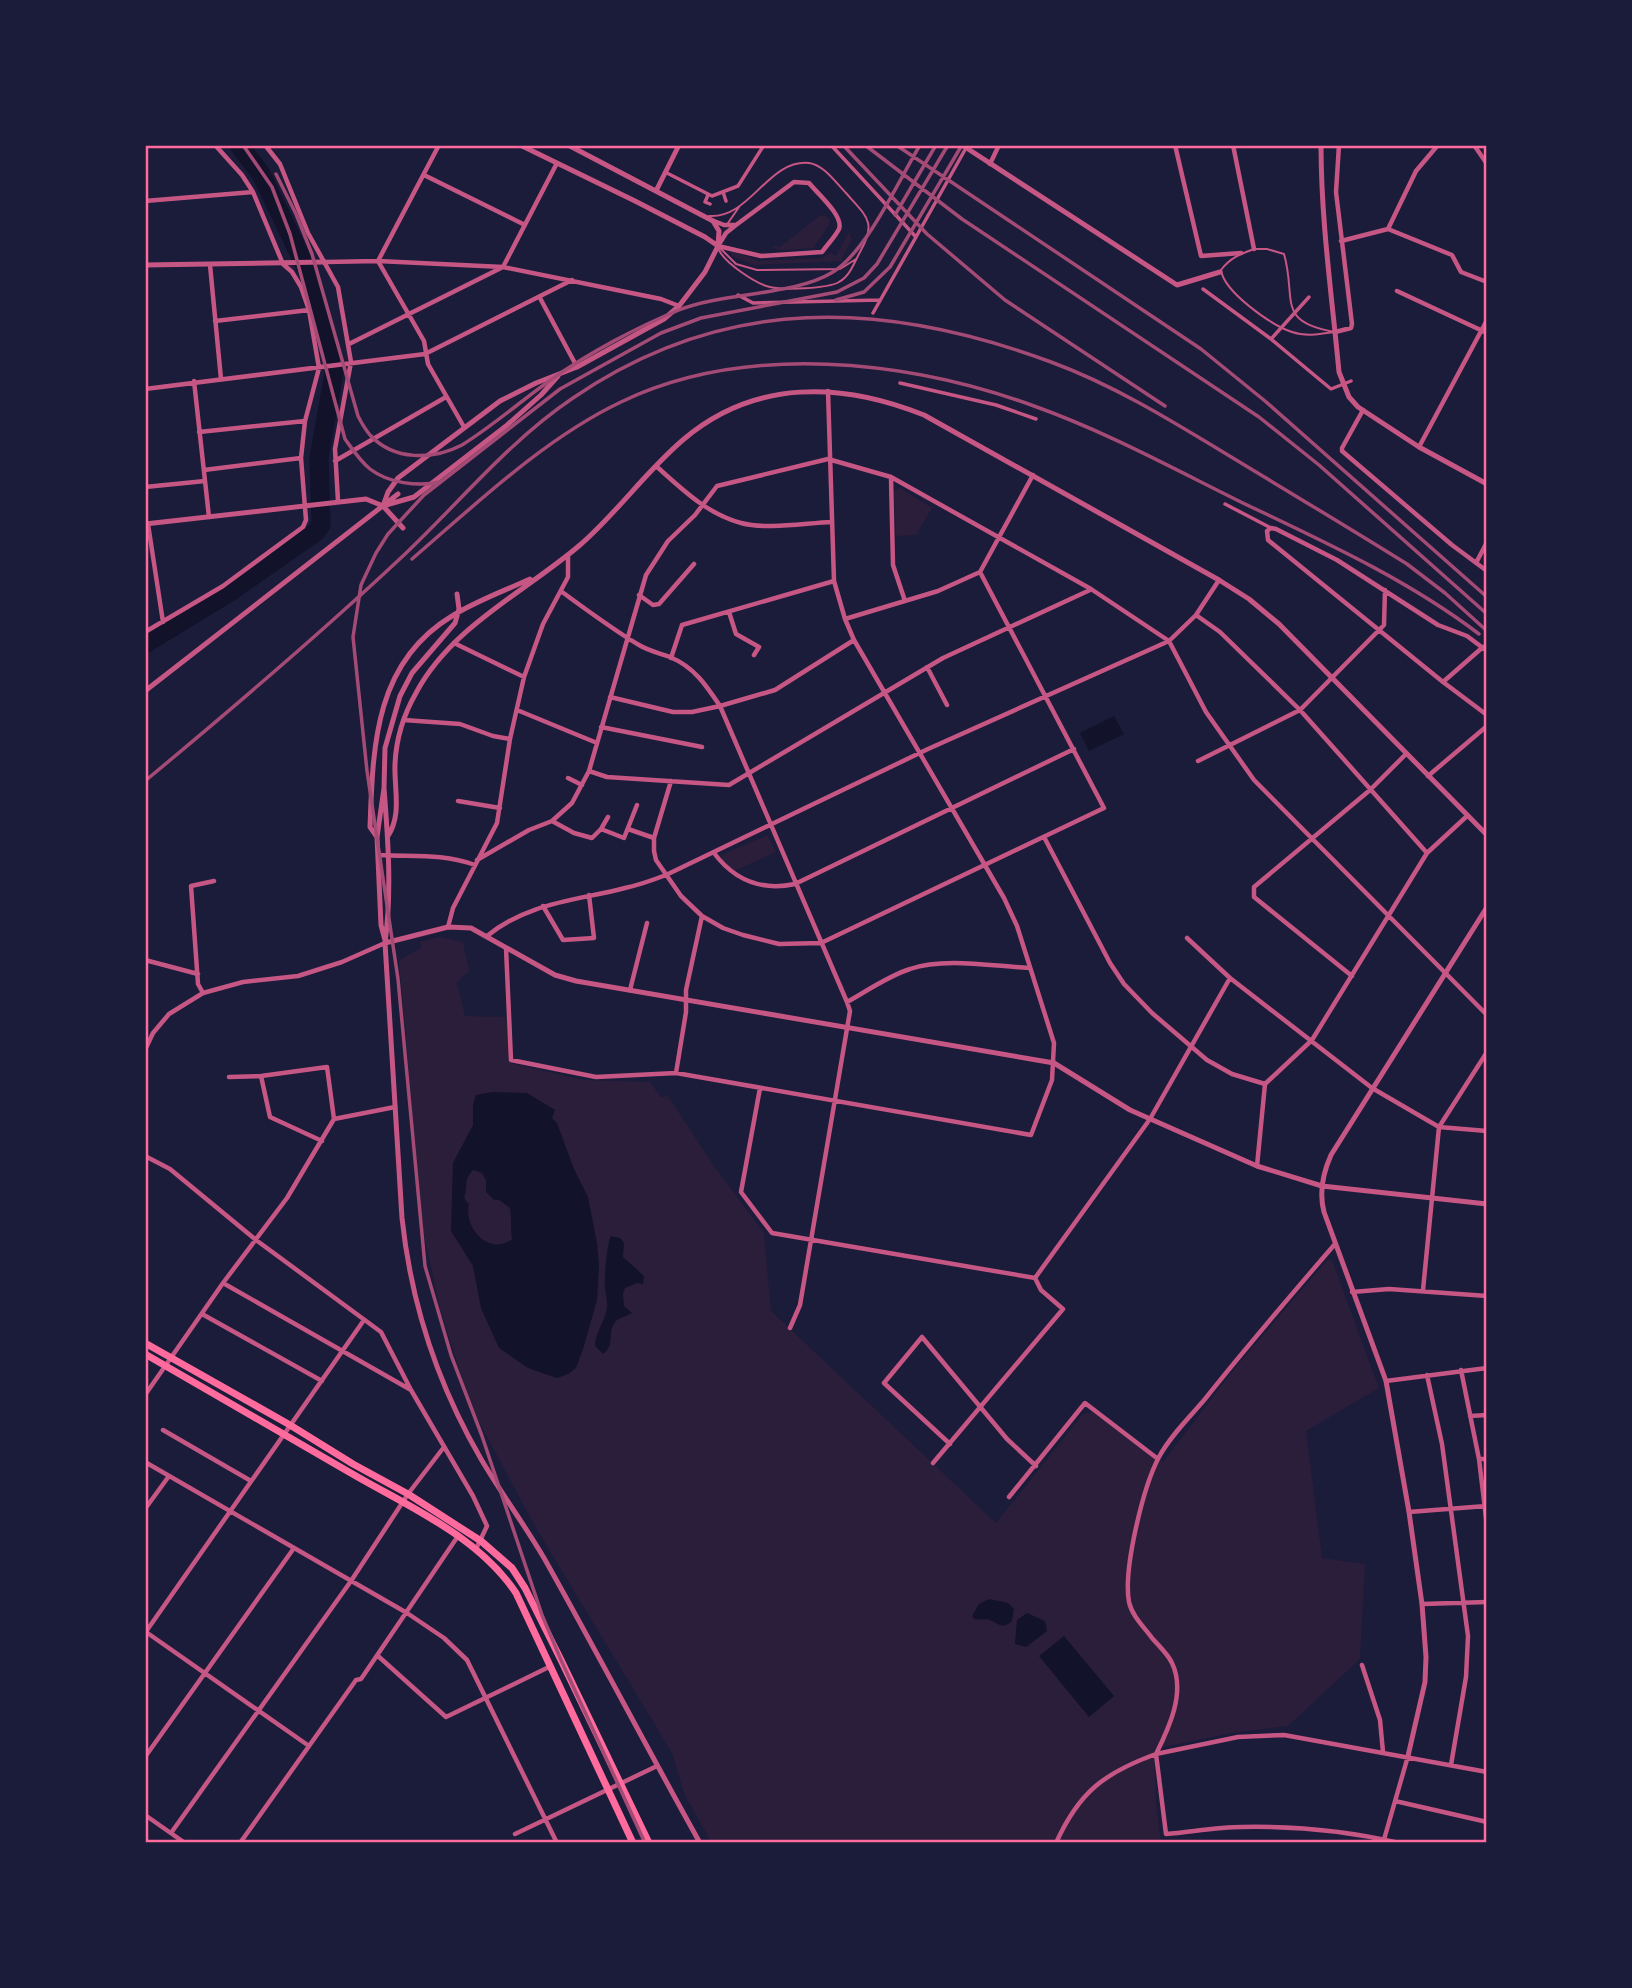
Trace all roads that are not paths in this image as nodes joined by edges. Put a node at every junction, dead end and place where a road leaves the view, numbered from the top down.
1 (215, 145) edge
2 (265, 145) edge
3 (439, 145) edge
4 (520, 145) edge
5 (568, 145) edge
6 (679, 145) edge
7 (764, 145) edge
8 (831, 145) edge
9 (999, 145) edge
10 (1175, 145) edge
11 (1233, 145) edge
12 (1321, 145) edge
13 (1339, 145) edge
14 (1438, 145) edge
15 (1474, 145) edge
16 (964, 147) edge
17 (557, 163) junction
18 (1487, 164) edge
19 (990, 165) junction
20 (665, 172) junction
21 (424, 175) junction
22 (656, 191) junction
23 (253, 192) junction
24 (723, 192) junction
25 (708, 195) junction
26 (145, 201) edge
27 (726, 201) dead end
28 (742, 202) junction
29 (710, 204) dead end
30 (700, 214) junction
31 (713, 221) junction
32 (525, 225) junction
33 (736, 225) junction
34 (727, 226) junction
35 (1388, 229) junction
36 (723, 237) junction
37 (916, 237) junction
38 (1341, 241) junction
39 (718, 246) junction
40 (1254, 249) junction
41 (1241, 253) junction
42 (145, 254) edge
43 (857, 259) junction
44 (378, 261) junction
45 (326, 262) junction
46 (283, 264) junction
47 (146, 265) edge
48 (210, 265) junction
49 (503, 267) junction
50 (1220, 272) junction
51 (572, 280) junction
52 (1487, 282) edge
53 (1203, 289) dead end
54 (1397, 291) dead end
55 (738, 295) dead end
56 (1309, 297) dead end
57 (540, 298) junction
58 (880, 300) junction
59 (679, 306) junction
60 (309, 310) junction
61 (873, 313) dead end
62 (409, 314) junction
63 (1487, 320) edge
64 (215, 321) junction
65 (1484, 331) edge
66 (1335, 332) junction
67 (1271, 339) junction
68 (349, 344) junction
69 (425, 354) junction
70 (351, 362) junction
71 (577, 367) junction
72 (318, 368) junction
73 (558, 376) junction
74 (221, 379) junction
75 (145, 380) edge
76 (194, 381) junction
77 (1351, 381) dead end
78 (900, 383) dead end
79 (146, 388) edge
80 (828, 391) junction
81 (446, 397) junction
82 (1363, 411) junction
83 (1036, 419) dead end
84 (306, 421) junction
85 (464, 427) junction
86 (199, 432) junction
87 (1419, 447) junction
88 (301, 458) junction
89 (828, 459) junction
90 (335, 461) junction
91 (656, 466) junction
92 (204, 470) junction
93 (1033, 475) junction
94 (891, 477) junction
95 (205, 481) junction
96 (1487, 484) edge
97 (145, 487) edge
98 (398, 494) dead end
99 (338, 501) junction
100 (1225, 504) dead end
101 (702, 505) junction
102 (304, 506) junction
103 (383, 506) junction
104 (209, 517) junction
105 (832, 522) junction
106 (146, 524) edge
107 (402, 528) dead end
108 (1271, 528) junction
109 (999, 537) junction
110 (1487, 542) edge
111 (568, 554) junction
112 (1476, 563) junction
113 (694, 564) dead end
114 (1487, 571) edge
115 (980, 572) junction
116 (541, 573) junction
117 (1219, 580) junction
118 (834, 581) junction
119 (1091, 589) junction
120 (1385, 589) junction
121 (562, 592) junction
122 (457, 594) dead end
123 (639, 595) junction
124 (905, 601) junction
125 (729, 612) junction
126 (1196, 615) junction
127 (845, 619) junction
128 (163, 622) junction
129 (1008, 627) junction
130 (1379, 630) junction
131 (145, 632) edge
132 (627, 638) junction
133 (853, 640) junction
134 (1169, 640) junction
135 (454, 643) junction
136 (1485, 649) edge
137 (754, 655) dead end
138 (671, 658) junction
139 (928, 667) junction
140 (524, 677) junction
141 (1332, 678) junction
142 (1443, 682) junction
143 (145, 691) edge
144 (885, 691) junction
145 (1044, 695) junction
146 (610, 697) junction
147 (947, 705) dead end
148 (720, 706) junction
149 (517, 710) junction
150 (1300, 710) junction
151 (1487, 715) edge
152 (404, 720) junction
153 (1487, 726) edge
154 (601, 727) junction
155 (510, 739) junction
156 (597, 743) junction
157 (1228, 746) junction
158 (702, 747) dead end
159 (1074, 749) junction
160 (921, 753) junction
161 (1406, 754) junction
162 (1198, 761) dead end
163 (589, 771) junction
164 (748, 774) junction
165 (1428, 776) junction
166 (568, 778) dead end
167 (671, 780) junction
168 (582, 785) junction
169 (384, 788) junction
170 (1370, 790) junction
171 (458, 801) dead end
172 (637, 805) dead end
173 (952, 807) junction
174 (500, 808) junction
175 (1467, 816) junction
176 (608, 817) dead end
177 (552, 821) junction
178 (769, 826) junction
179 (628, 829) junction
180 (601, 830) junction
181 (1487, 835) edge
182 (388, 836) junction
183 (377, 837) junction
184 (1044, 837) junction
185 (654, 838) junction
186 (1313, 839) junction
187 (714, 853) junction
188 (1427, 853) junction
189 (379, 855) junction
190 (388, 856) junction
191 (476, 863) junction
192 (985, 866) junction
193 (666, 875) junction
194 (214, 881) dead end
195 (795, 884) junction
196 (589, 895) junction
197 (543, 906) junction
198 (1487, 907) edge
199 (702, 916) junction
200 (1389, 916) junction
201 (647, 923) dead end
202 (449, 927) junction
203 (487, 936) junction
204 (1186, 938) dead end
205 (385, 943) junction
206 (821, 943) junction
207 (506, 948) junction
208 (145, 960) edge
209 (1029, 968) junction
210 (198, 974) junction
211 (1446, 974) junction
212 (1352, 976) junction
213 (1230, 978) junction
214 (630, 991) junction
215 (203, 993) junction
216 (686, 1001) junction
217 (847, 1002) junction
218 (1487, 1015) edge
219 (847, 1028) junction
220 (1312, 1040) junction
221 (1190, 1047) junction
222 (145, 1050) edge
223 (1487, 1052) edge
224 (1054, 1063) junction
225 (676, 1073) junction
226 (229, 1076) dead end
227 (261, 1076) junction
228 (1265, 1084) junction
229 (760, 1088) junction
230 (1372, 1088) junction
231 (835, 1102) junction
232 (395, 1107) junction
233 (334, 1119) junction
234 (1150, 1119) junction
235 (1440, 1126) junction
236 (1487, 1131) edge
237 (322, 1141) junction
238 (145, 1156) edge
239 (1257, 1166) junction
240 (1322, 1185) junction
241 (1432, 1198) junction
242 (1487, 1204) edge
243 (256, 1240) junction
244 (811, 1240) junction
245 (1335, 1244) junction
246 (1035, 1278) junction
247 (223, 1283) junction
248 (1423, 1290) junction
249 (1352, 1292) junction
250 (1487, 1296) edge
251 (202, 1314) junction
252 (364, 1320) junction
253 (790, 1328) dead end
254 (145, 1343) edge
255 (342, 1352) junction
256 (145, 1354) edge
257 (171, 1358) junction
258 (166, 1366) junction
259 (1487, 1368) edge
260 (1461, 1370) junction
261 (1427, 1375) junction
262 (322, 1381) junction
263 (1386, 1381) junction
264 (411, 1390) junction
265 (145, 1395) edge
266 (982, 1407) junction
267 (1487, 1415) edge
268 (1470, 1416) junction
269 (290, 1425) junction
270 (163, 1430) dead end
271 (284, 1433) junction
272 (950, 1444) junction
273 (444, 1447) junction
274 (1158, 1459) junction
275 (1487, 1459) edge
276 (1479, 1460) junction
277 (145, 1462) edge
278 (933, 1463) dead end
279 (1037, 1466) junction
280 (169, 1476) junction
281 (251, 1481) junction
282 (408, 1494) junction
283 (1009, 1497) dead end
284 (402, 1503) junction
285 (1486, 1506) edge
286 (145, 1509) edge
287 (1451, 1509) junction
288 (231, 1511) junction
289 (1409, 1512) junction
290 (1487, 1526) edge
291 (457, 1536) junction
292 (481, 1541) junction
293 (294, 1548) junction
294 (476, 1549) junction
295 (351, 1581) junction
296 (1463, 1602) junction
297 (1487, 1602) edge
298 (1422, 1604) junction
299 (407, 1613) junction
300 (145, 1632) edge
301 (378, 1656) junction
302 (1362, 1665) dead end
303 (549, 1667) junction
304 (205, 1673) junction
305 (486, 1697) junction
306 (258, 1711) junction
307 (309, 1746) junction
308 (1383, 1752) junction
309 (1156, 1754) junction
310 (1408, 1756) junction
311 (145, 1757) edge
312 (1451, 1765) junction
313 (657, 1766) junction
314 (1487, 1772) edge
315 (622, 1785) junction
316 (609, 1791) junction
317 (1395, 1801) junction
318 (145, 1815) edge
319 (546, 1820) junction
320 (1487, 1822) edge
321 (171, 1833) junction
322 (515, 1834) dead end
323 (1384, 1841) edge
324 (185, 1843) edge
325 (240, 1843) edge
326 (557, 1843) edge
327 (633, 1843) edge
328 (649, 1843) edge
329 (701, 1843) edge
330 (1056, 1843) edge
331 (1399, 1843) edge

1 - 23 street
2 - 45 street
3 - 21 street
4 - 17 street
5 - 22 street
6 - 20 street
7 - 24 street
8 - 37 street
9 - 19 street
10 - 41 street
11 - 40 street
12 - 66 street
13 - 38 street
14 - 35 street
15 - 18 street
16 - 19 street
16 - 37 street
17 - 32 street
17 - 39 street
19 - 50 street
20 - 22 street
20 - 25 street
21 - 32 street
21 - 44 street
22 - 30 street
23 - 26 street
23 - 46 street
24 - 25 street
24 - 27 street
25 - 29 street
28 - 30 lane
28 - 34 lane
28 - 43 lane
30 - 31 street
31 - 34 street
31 - 39 street
32 - 49 street
33 - 34 street
33 - 36 street
33 - 39 street
34 - 36 lane
35 - 38 street
35 - 52 street
36 - 39 street
37 - 58 street
38 - 66 street
39 - 43 lane
39 - 43 lane
39 - 59 street
40 - 41 lane
40 - 66 lane
41 - 50 lane
42 - 47 street
44 - 45 street
44 - 49 street
44 - 62 street
45 - 46 street
45 - 68 street
46 - 48 street
46 - 60 street
47 - 48 street
48 - 64 street
49 - 51 street
49 - 62 street
50 - 66 lane
51 - 57 street
51 - 59 street
53 - 67 street
54 - 65 street
55 - 58 street
56 - 67 street
57 - 69 street
57 - 71 street
58 - 61 street
59 - 71 street
60 - 64 street
60 - 72 street
62 - 68 street
62 - 69 street
63 - 65 street
64 - 74 street
65 - 87 street
66 - 82 street
67 - 77 street
68 - 70 street
69 - 70 street
69 - 81 street
70 - 72 street
70 - 90 street
71 - 73 street
72 - 74 street
72 - 84 street
73 - 85 street
73 - 103 street
74 - 76 street
75 - 79 street
76 - 79 street
76 - 86 street
78 - 83 street
80 - 89 street
80 - 91 street
80 - 93 street
81 - 85 street
81 - 90 street
82 - 87 street
82 - 112 street
84 - 86 street
84 - 88 street
85 - 103 street
86 - 92 street
87 - 96 street
88 - 92 street
88 - 102 street
89 - 94 street
89 - 101 street
89 - 105 street
90 - 99 street
91 - 101 street
91 - 111 street
92 - 95 street
93 - 109 street
93 - 117 street
94 - 109 street
94 - 124 street
95 - 97 street
95 - 104 street
98 - 103 street
99 - 102 street
99 - 103 street
100 - 108 street
101 - 105 street
101 - 123 street
102 - 104 street
102 - 128 street
103 - 107 street
103 - 143 street
104 - 106 street
105 - 118 street
106 - 128 street
108 - 120 street
108 - 130 street
109 - 115 street
109 - 119 street
110 - 112 street
111 - 116 street
111 - 121 street
112 - 114 street
113 - 123 street
115 - 124 street
115 - 129 street
116 - 135 street
116 - 183 street
117 - 126 street
117 - 141 street
118 - 125 street
118 - 127 street
119 - 129 street
119 - 134 street
120 - 130 street
120 - 136 street
121 - 132 street
121 - 140 street
122 - 169 street
123 - 132 street
124 - 127 street
125 - 137 street
125 - 138 street
126 - 134 street
126 - 150 street
127 - 133 street
128 - 131 street
129 - 139 street
129 - 145 street
130 - 141 street
130 - 142 street
132 - 138 street
132 - 146 street
133 - 144 street
133 - 148 street
134 - 145 street
134 - 157 street
135 - 140 street
135 - 152 street
136 - 142 street
138 - 148 street
139 - 144 street
139 - 147 street
140 - 149 street
141 - 150 street
141 - 161 street
142 - 151 street
144 - 160 street
144 - 164 street
145 - 159 street
145 - 160 street
146 - 148 street
146 - 154 street
148 - 164 street
149 - 155 street
149 - 156 street
150 - 157 street
150 - 170 street
152 - 155 street
152 - 182 street
153 - 165 street
154 - 156 street
154 - 158 street
155 - 174 street
156 - 163 street
157 - 162 street
157 - 186 street
159 - 173 street
159 - 184 street
160 - 173 street
160 - 178 street
161 - 165 street
161 - 170 street
163 - 167 street
163 - 168 street
164 - 167 street
164 - 178 street
165 - 175 street
166 - 168 street
167 - 185 street
168 - 177 street
169 - 182 street
169 - 183 street
170 - 186 street
170 - 188 street
171 - 174 street
172 - 179 street
173 - 192 street
173 - 195 street
174 - 191 street
175 - 181 street
175 - 188 street
176 - 180 street
177 - 180 street
177 - 191 street
178 - 187 street
178 - 195 street
179 - 180 street
179 - 185 street
182 - 190 street
183 - 189 street
184 - 192 street
184 - 221 street
185 - 193 street
186 - 200 street
186 - 212 street
187 - 193 street
187 - 195 street
188 - 200 street
189 - 190 street
189 - 205 street
190 - 191 street
190 - 205 street
191 - 202 street
192 - 206 street
192 - 209 street
193 - 196 street
193 - 199 street
194 - 210 street
195 - 206 street
196 - 197 street
196 - 197 street
197 - 203 street
198 - 211 street
199 - 206 street
199 - 216 street
200 - 211 street
200 - 212 street
201 - 214 street
202 - 203 street
202 - 205 street
203 - 207 street
204 - 213 street
205 - 215 street
205 - 232 street
206 - 217 street
207 - 214 street
207 - 225 street
208 - 210 street
209 - 217 street
209 - 224 street
210 - 215 street
211 - 218 street
211 - 230 street
212 - 220 street
213 - 220 street
213 - 221 street
214 - 216 street
215 - 222 street
216 - 219 street
216 - 225 street
217 - 219 street
219 - 224 street
219 - 231 street
220 - 228 street
220 - 230 street
221 - 228 street
221 - 234 street
223 - 235 street
224 - 231 street
224 - 234 street
225 - 229 street
226 - 227 street
227 - 233 street
227 - 237 street
228 - 239 street
229 - 231 street
229 - 244 street
230 - 235 street
230 - 240 street
231 - 244 street
232 - 233 street
232 - 313 street
233 - 237 street
234 - 239 street
234 - 246 street
235 - 236 street
235 - 241 street
237 - 243 street
238 - 243 street
239 - 240 street
240 - 241 street
240 - 245 street
241 - 242 street
241 - 248 street
243 - 247 street
243 - 252 street
244 - 246 street
244 - 253 street
245 - 249 street
245 - 274 street
246 - 266 street
247 - 251 street
247 - 255 street
248 - 249 street
248 - 250 street
249 - 263 street
251 - 257 street
251 - 262 street
252 - 255 street
252 - 264 street
254 - 257 highway
255 - 262 street
255 - 264 street
256 - 258 highway
257 - 258 street
257 - 269 highway
258 - 265 street
258 - 271 highway
259 - 260 street
260 - 261 street
260 - 268 street
261 - 263 street
261 - 287 street
262 - 269 street
263 - 289 street
264 - 273 street
266 - 272 street
266 - 272 street
266 - 279 street
267 - 268 street
268 - 276 street
269 - 271 street
269 - 282 highway
270 - 281 street
271 - 281 street
271 - 284 highway
272 - 278 street
273 - 282 street
273 - 292 street
274 - 279 street
274 - 309 street
275 - 276 street
276 - 285 street
277 - 280 street
279 - 283 street
280 - 286 street
280 - 288 street
281 - 288 street
282 - 284 street
282 - 292 highway
284 - 291 highway
284 - 295 street
285 - 287 street
285 - 290 street
287 - 289 street
287 - 296 street
288 - 293 street
288 - 300 street
289 - 298 street
291 - 294 highway
291 - 299 street
292 - 294 street
292 - 315 highway
293 - 295 street
293 - 304 street
294 - 303 highway
295 - 299 street
295 - 306 street
296 - 297 street
296 - 298 street
296 - 312 street
298 - 310 street
299 - 301 street
299 - 305 street
300 - 304 street
301 - 305 street
301 - 307 street
302 - 308 street
303 - 305 street
303 - 316 highway
304 - 306 street
304 - 311 street
305 - 319 street
306 - 307 street
306 - 321 street
307 - 325 street
308 - 309 street
308 - 310 street
309 - 323 street
309 - 330 street
310 - 312 street
310 - 317 street
312 - 314 street
313 - 315 street
313 - 329 street
315 - 316 street
315 - 328 highway
316 - 319 street
316 - 327 highway
317 - 320 street
317 - 323 street
318 - 321 street
319 - 322 street
319 - 326 street
321 - 324 street
323 - 331 street

